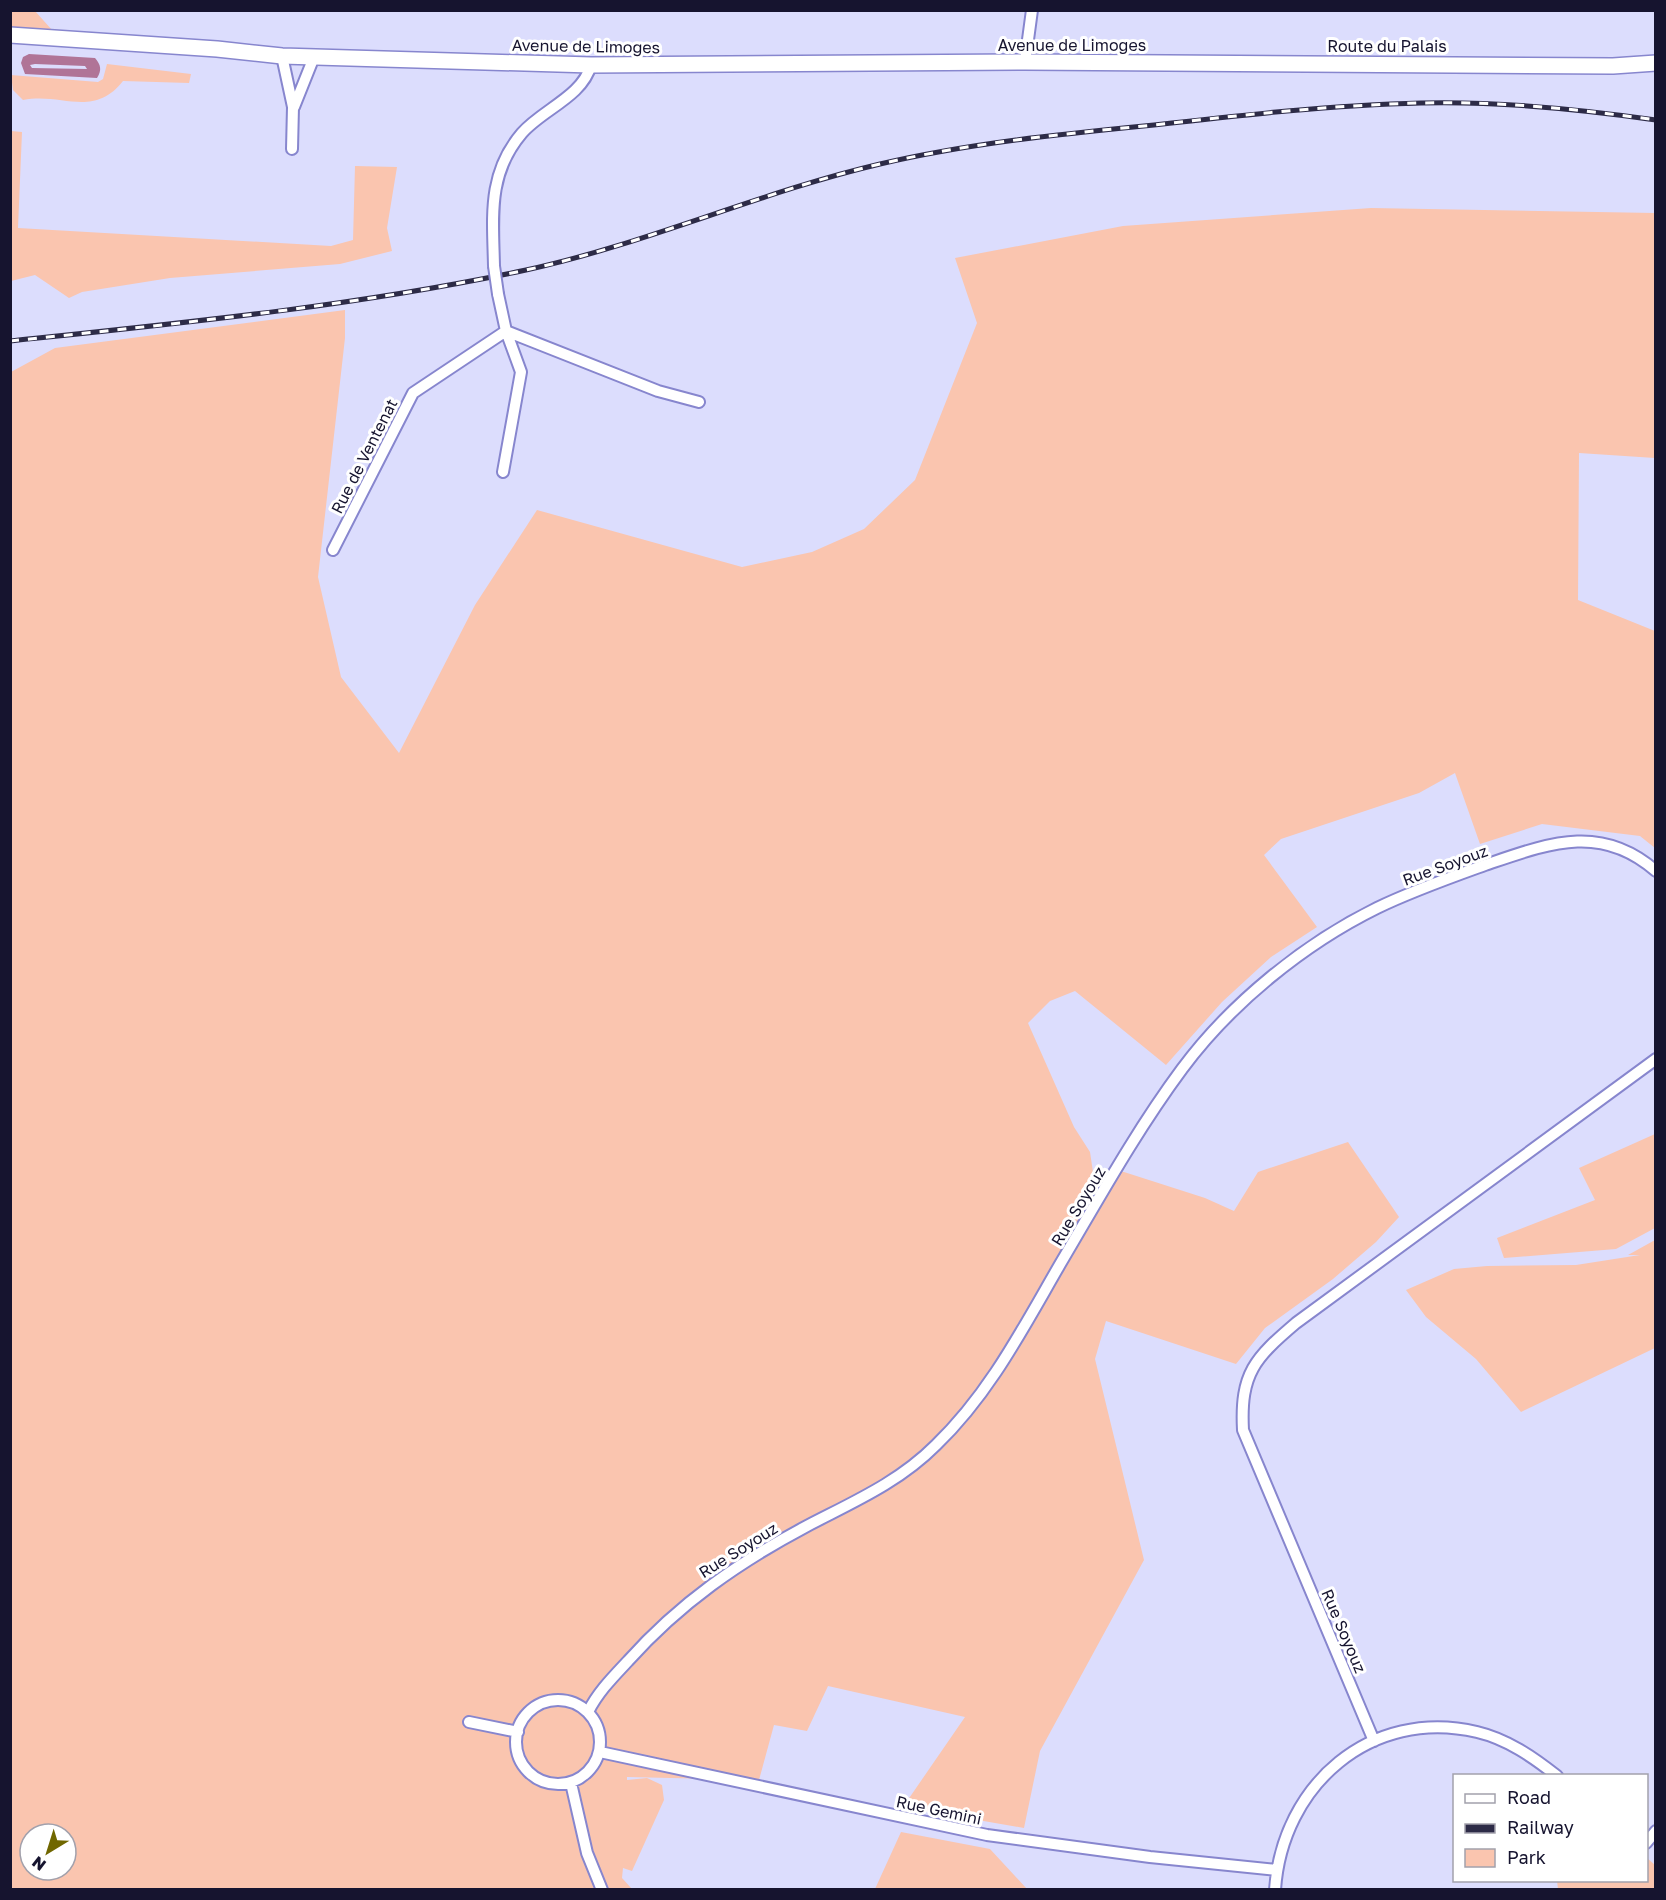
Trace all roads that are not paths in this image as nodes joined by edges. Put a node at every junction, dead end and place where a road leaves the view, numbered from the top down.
1 (1032, 10) edge
2 (10, 35) edge
3 (282, 56) junction
4 (314, 57) junction
5 (1025, 62) junction
6 (1162, 63) joint
7 (1656, 63) edge
8 (591, 65) junction
9 (1613, 66) junction
10 (1656, 71) edge
11 (293, 107) junction
12 (292, 149) dead end
13 (506, 331) junction
14 (699, 402) dead end
15 (503, 472) dead end
16 (333, 550) dead end
17 (1656, 871) edge
18 (1656, 1059) edge
19 (588, 1712) junction
20 (469, 1722) dead end
21 (518, 1732) junction
22 (1374, 1741) junction
23 (600, 1752) junction
24 (1555, 1774) edge
25 (571, 1783) junction
26 (1276, 1870) junction
27 (602, 1890) edge
28 (1275, 1890) edge

1 - 5 street
2 - 3 main road, Avenue de Limoges
3 - 4 main road, Avenue de Limoges
3 - 11 street
4 - 8 main road, Avenue de Limoges
4 - 11 street
5 - 6 main road, Avenue de Limoges
5 - 8 main road, Avenue de Limoges
6 - 9 main road, Route du Palais
7 - 9 main road, Route du Palais
8 - 13 street, bridge
9 - 10 main road, Route du Palais
11 - 12 street
13 - 14 street
13 - 15 street
13 - 16 street, Rue de Ventenat
17 - 19 street, Rue Soyouz
18 - 22 street, Rue Soyouz
19 - 21 street
19 - 23 street
20 - 21 street
21 - 25 street
22 - 24 street
22 - 26 street
23 - 25 street
23 - 26 street, Rue Gemini
25 - 27 street
26 - 28 street

